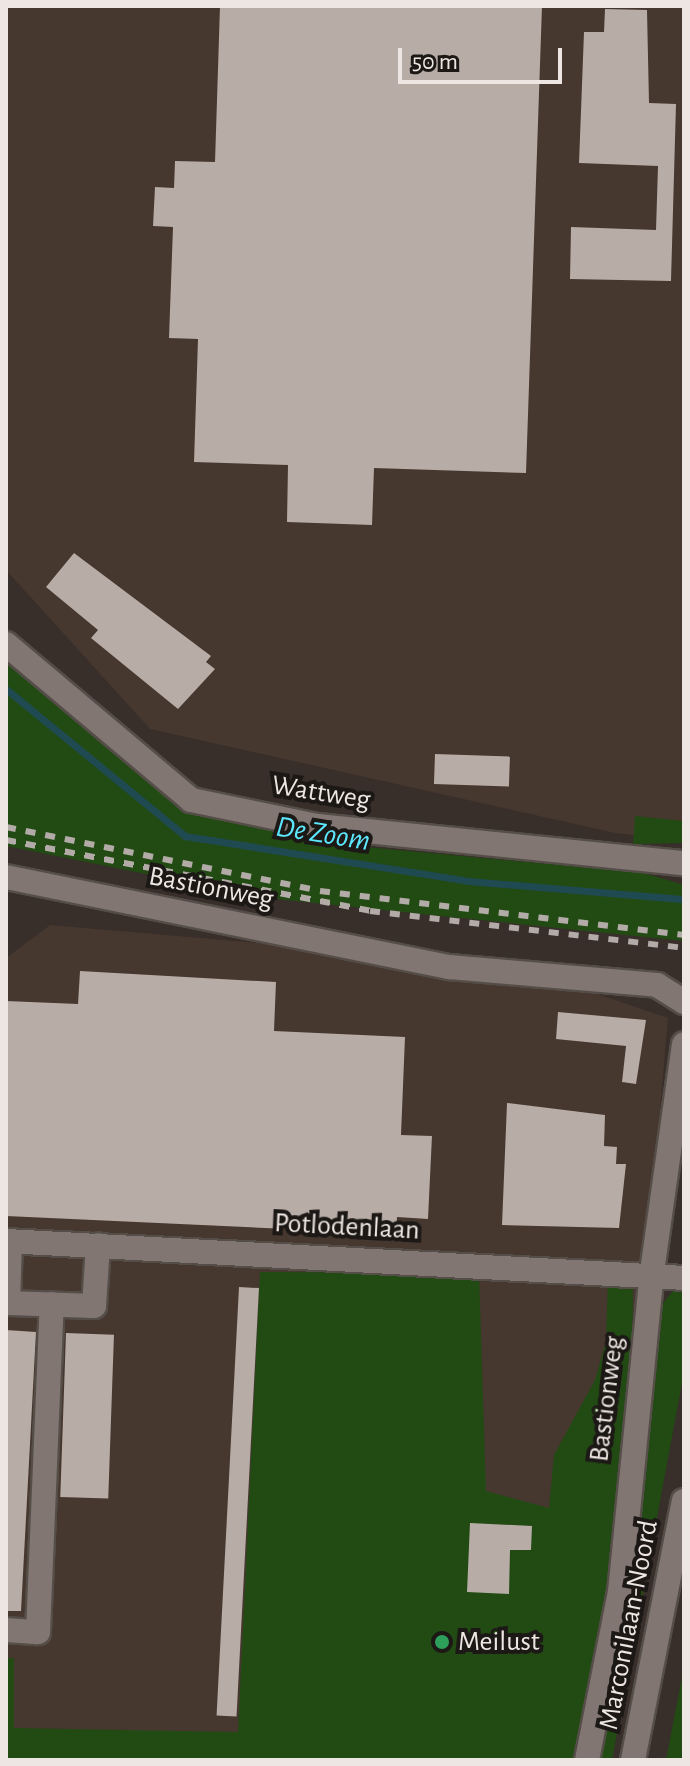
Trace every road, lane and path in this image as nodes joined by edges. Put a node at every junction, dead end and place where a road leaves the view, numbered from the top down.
1 (6, 644) edge
2 (684, 863) edge
3 (6, 877) edge
4 (684, 1002) edge
5 (684, 1044) edge
6 (8, 1241) edge
7 (98, 1245) junction
8 (652, 1272) junction
9 (684, 1278) edge
10 (52, 1304) junction
11 (684, 1501) edge
12 (6, 1630) edge
13 (587, 1760) edge
14 (633, 1760) edge

1 - 2 street, Wattweg
3 - 4 street, Bastionweg
5 - 8 street, Bastionweg
6 - 7 street, Potlodenlaan
6 - 10 street
7 - 8 street, Potlodenlaan
7 - 10 street
8 - 9 street, Potlodenlaan
8 - 13 street, Bastionweg
10 - 12 street
11 - 14 street, Marconilaan-Noord

